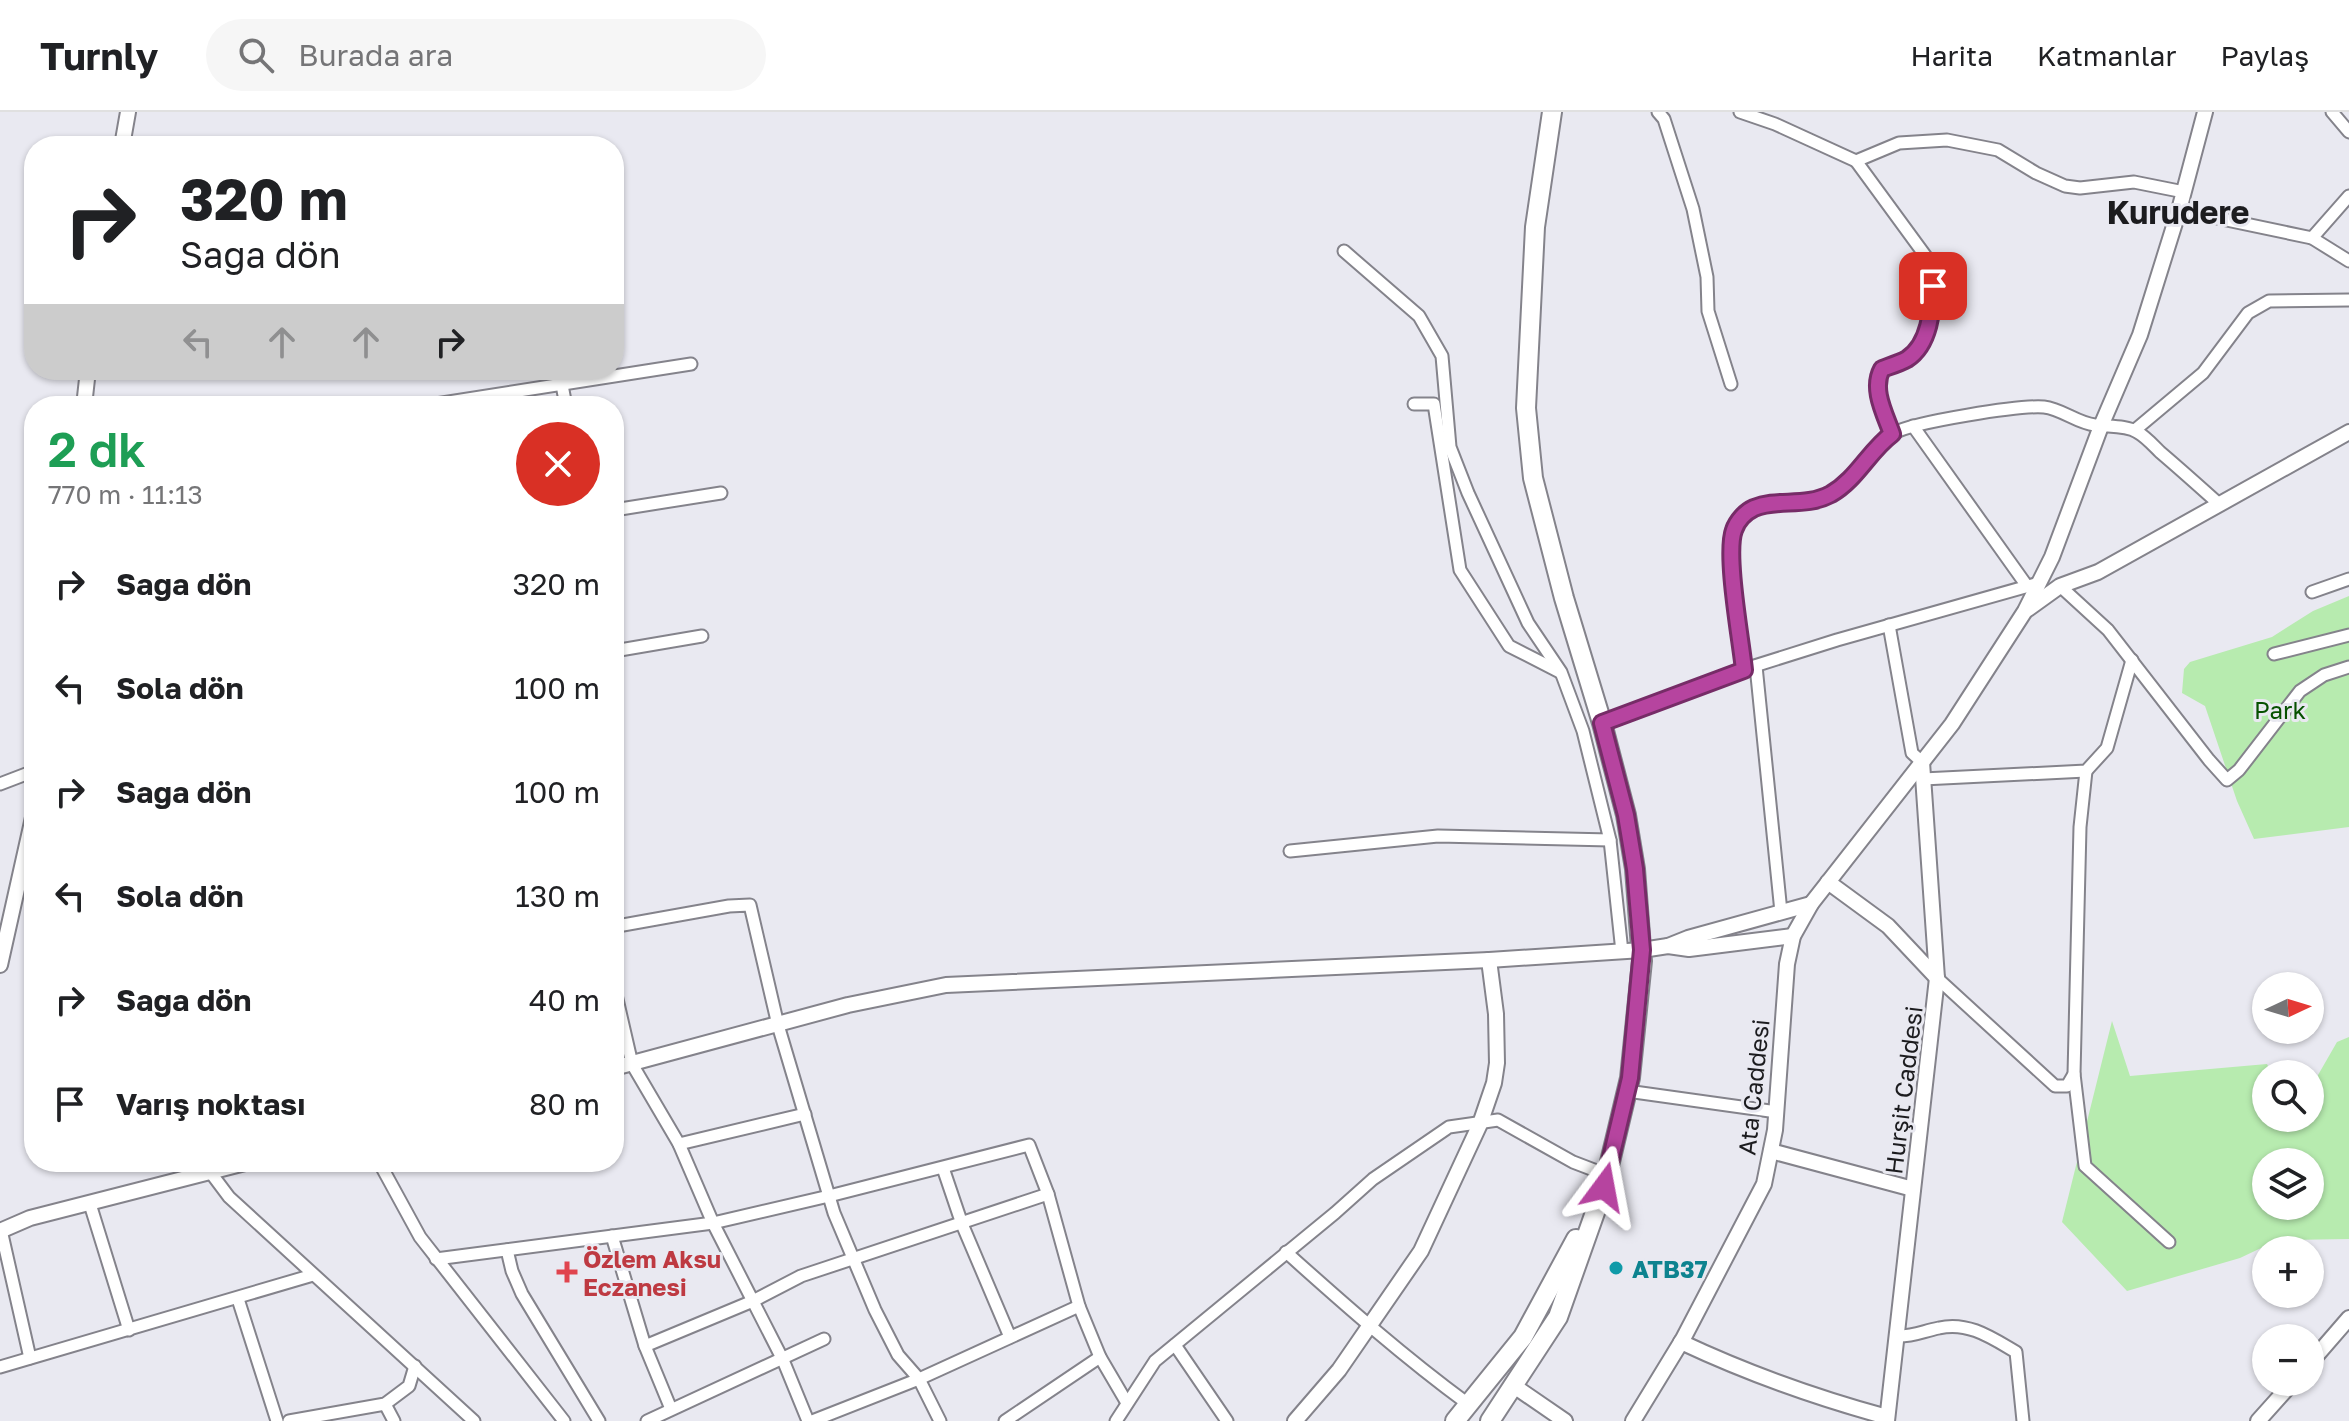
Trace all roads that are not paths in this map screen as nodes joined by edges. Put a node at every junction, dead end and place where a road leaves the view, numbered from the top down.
1 (128, 112) edge
2 (1552, 112) edge
3 (1658, 112) edge
4 (1740, 112) edge
5 (2205, 112) edge
6 (2332, 112) edge
7 (2349, 132) edge
8 (124, 136) edge
9 (1856, 161) junction
10 (2184, 192) junction
11 (2349, 196) edge
12 (2179, 210) junction
13 (2312, 238) junction
14 (1344, 251) dead end
15 (2349, 261) edge
16 (2349, 300) edge
17 (691, 364) dead end
18 (624, 375) edge
19 (593, 380) edge
20 (1731, 384) dead end
21 (562, 385) junction
22 (512, 396) edge
23 (564, 396) edge
24 (1414, 404) dead end
25 (1913, 426) junction
26 (2101, 426) junction
27 (2135, 430) junction
28 (2349, 432) edge
29 (1892, 434) junction
30 (721, 493) dead end
31 (2219, 504) junction
32 (624, 508) edge
33 (2349, 579) edge
34 (2033, 585) junction
35 (2060, 586) junction
36 (2312, 592) dead end
37 (2025, 611) junction
38 (1889, 625) junction
39 (2349, 635) edge
40 (702, 636) dead end
41 (624, 649) edge
42 (2274, 654) dead end
43 (2132, 660) junction
44 (2349, 667) edge
45 (1750, 668) junction
46 (1561, 672) junction
47 (1602, 723) junction
48 (1922, 762) junction
49 (2086, 771) junction
50 (24, 775) edge
51 (1923, 779) junction
52 (0, 784) edge
53 (1610, 840) junction
54 (1290, 851) dead end
55 (24, 858) edge
56 (1828, 882) junction
57 (1811, 904) junction
58 (1781, 912) junction
59 (624, 925) edge
60 (1793, 936) junction
61 (1777, 939) junction
62 (1668, 946) junction
63 (1642, 950) junction
64 (1622, 952) junction
65 (1489, 960) junction
66 (1787, 964) junction
67 (0, 965) edge
68 (1937, 978) junction
69 (778, 1025) junction
70 (624, 1029) edge
71 (632, 1064) junction
72 (624, 1066) edge
73 (2074, 1074) junction
74 (2067, 1086) junction
75 (1627, 1091) junction
76 (2078, 1097) junction
77 (1777, 1112) junction
78 (805, 1114) junction
79 (1480, 1124) junction
80 (679, 1144) junction
81 (1771, 1151) junction
82 (943, 1168) junction
83 (214, 1172) edge
84 (384, 1172) edge
85 (211, 1173) junction
86 (1605, 1181) junction
87 (1913, 1189) junction
88 (1048, 1194) junction
89 (829, 1196) junction
90 (90, 1204) junction
91 (713, 1223) junction
92 (962, 1224) junction
93 (0, 1230) edge
94 (612, 1236) junction
95 (2169, 1242) dead end
96 (507, 1250) junction
97 (1286, 1252) junction
98 (436, 1259) junction
99 (852, 1259) junction
100 (313, 1275) junction
101 (238, 1299) junction
102 (753, 1301) junction
103 (1079, 1306) junction
104 (2349, 1318) edge
105 (1369, 1326) junction
106 (129, 1330) junction
107 (1896, 1336) junction
108 (1010, 1337) junction
109 (824, 1339) dead end
110 (1681, 1342) junction
111 (1175, 1345) junction
112 (645, 1346) junction
113 (2324, 1347) edge
114 (1100, 1357) junction
115 (30, 1358) junction
116 (783, 1360) junction
117 (415, 1366) junction
118 (0, 1367) edge
119 (919, 1379) junction
120 (1514, 1386) junction
121 (2280, 1396) edge
122 (1127, 1403) junction
123 (385, 1404) junction
124 (1468, 1404) junction
125 (671, 1409) junction
126 (1887, 1419) edge
127 (1119, 1420) edge
128 (277, 1421) edge
129 (289, 1421) edge
130 (394, 1421) edge
131 (474, 1421) edge
132 (564, 1421) edge
133 (599, 1421) edge
134 (647, 1421) edge
135 (810, 1421) edge
136 (940, 1421) edge
137 (1005, 1421) edge
138 (1227, 1421) edge
139 (1295, 1421) edge
140 (1455, 1421) edge
141 (1490, 1421) edge
142 (1565, 1421) edge
143 (1633, 1421) edge
144 (2023, 1421) edge
145 (2258, 1421) edge

1 - 8 street
2 - 47 highway
3 - 20 street
4 - 9 street
5 - 10 street, Ata Caddesi
6 - 7 street
9 - 10 street
9 - 29 street
10 - 12 street, Ata Caddesi
11 - 13 street
12 - 13 street
12 - 26 street, Ata Caddesi
13 - 15 street
14 - 46 street
16 - 27 street
17 - 18 street
19 - 21 street
21 - 22 street
21 - 23 street
24 - 46 street
25 - 26 street
25 - 29 street
25 - 34 street
26 - 27 street
26 - 34 street, Ata Caddesi
27 - 31 street
28 - 31 street
29 - 45 street
30 - 32 street
31 - 35 street
33 - 36 street
34 - 37 street, Ata Caddesi
34 - 38 street
35 - 37 street
35 - 43 street
37 - 48 street, Ata Caddesi
38 - 45 street
38 - 48 street
39 - 42 street
40 - 41 street
43 - 44 street
43 - 49 street
45 - 47 street
45 - 58 street
46 - 53 street
47 - 63 highway
48 - 51 street, Hurşit Caddesi
48 - 56 street, Ata Caddesi
49 - 51 street
49 - 73 street
50 - 52 street
51 - 68 street, Hurşit Caddesi
53 - 54 street
53 - 64 street
55 - 67 street
56 - 57 street, Ata Caddesi
56 - 68 street
57 - 58 street
57 - 60 street, Ata Caddesi
58 - 61 street
58 - 62 street
59 - 69 street
60 - 61 street
60 - 66 street, Ata Caddesi
61 - 62 street
61 - 66 street
62 - 63 street
63 - 64 street
63 - 75 highway
64 - 65 street
65 - 69 street
65 - 79 street
66 - 77 street, Ata Caddesi
68 - 74 street
68 - 87 street, Hurşit Caddesi
69 - 71 street
69 - 78 street
70 - 71 street
71 - 72 street
71 - 80 street
73 - 74 street
73 - 76 street
74 - 76 street
75 - 77 street
75 - 86 highway
76 - 95 street
77 - 81 street, Ata Caddesi
78 - 80 street
78 - 89 street
79 - 86 street
79 - 97 street
79 - 105 street
80 - 91 street
81 - 87 street
81 - 110 street, Ata Caddesi
82 - 88 street
82 - 89 street
82 - 92 street
83 - 85 street
84 - 98 street
85 - 90 street
85 - 100 street
86 - 120 highway
86 - 124 highway
87 - 107 street, Hurşit Caddesi
88 - 92 street
88 - 103 street
89 - 91 street
89 - 99 street
90 - 93 street
90 - 106 street
91 - 94 street
91 - 102 street
92 - 99 street
92 - 108 street
93 - 115 street
94 - 96 street
94 - 112 street
96 - 98 street
96 - 133 street
97 - 105 street
97 - 111 street
98 - 132 street
99 - 102 street
99 - 119 street
100 - 101 street
100 - 117 street
101 - 106 street
101 - 128 street
102 - 112 street
102 - 116 street
103 - 108 street
103 - 114 street
104 - 113 street
105 - 124 street
105 - 139 street
106 - 115 street
107 - 126 street, Hurşit Caddesi
107 - 144 street
108 - 119 street
109 - 116 street
110 - 126 street
110 - 143 street, Ata Caddesi
111 - 122 street
111 - 138 street
112 - 125 street
114 - 122 street
114 - 137 street
115 - 118 street
116 - 125 street
116 - 135 street
117 - 123 street
117 - 131 street
119 - 135 street
119 - 136 street
120 - 141 highway
120 - 142 street
121 - 145 street
122 - 127 street
123 - 129 street
123 - 130 street
124 - 140 highway
125 - 134 street

